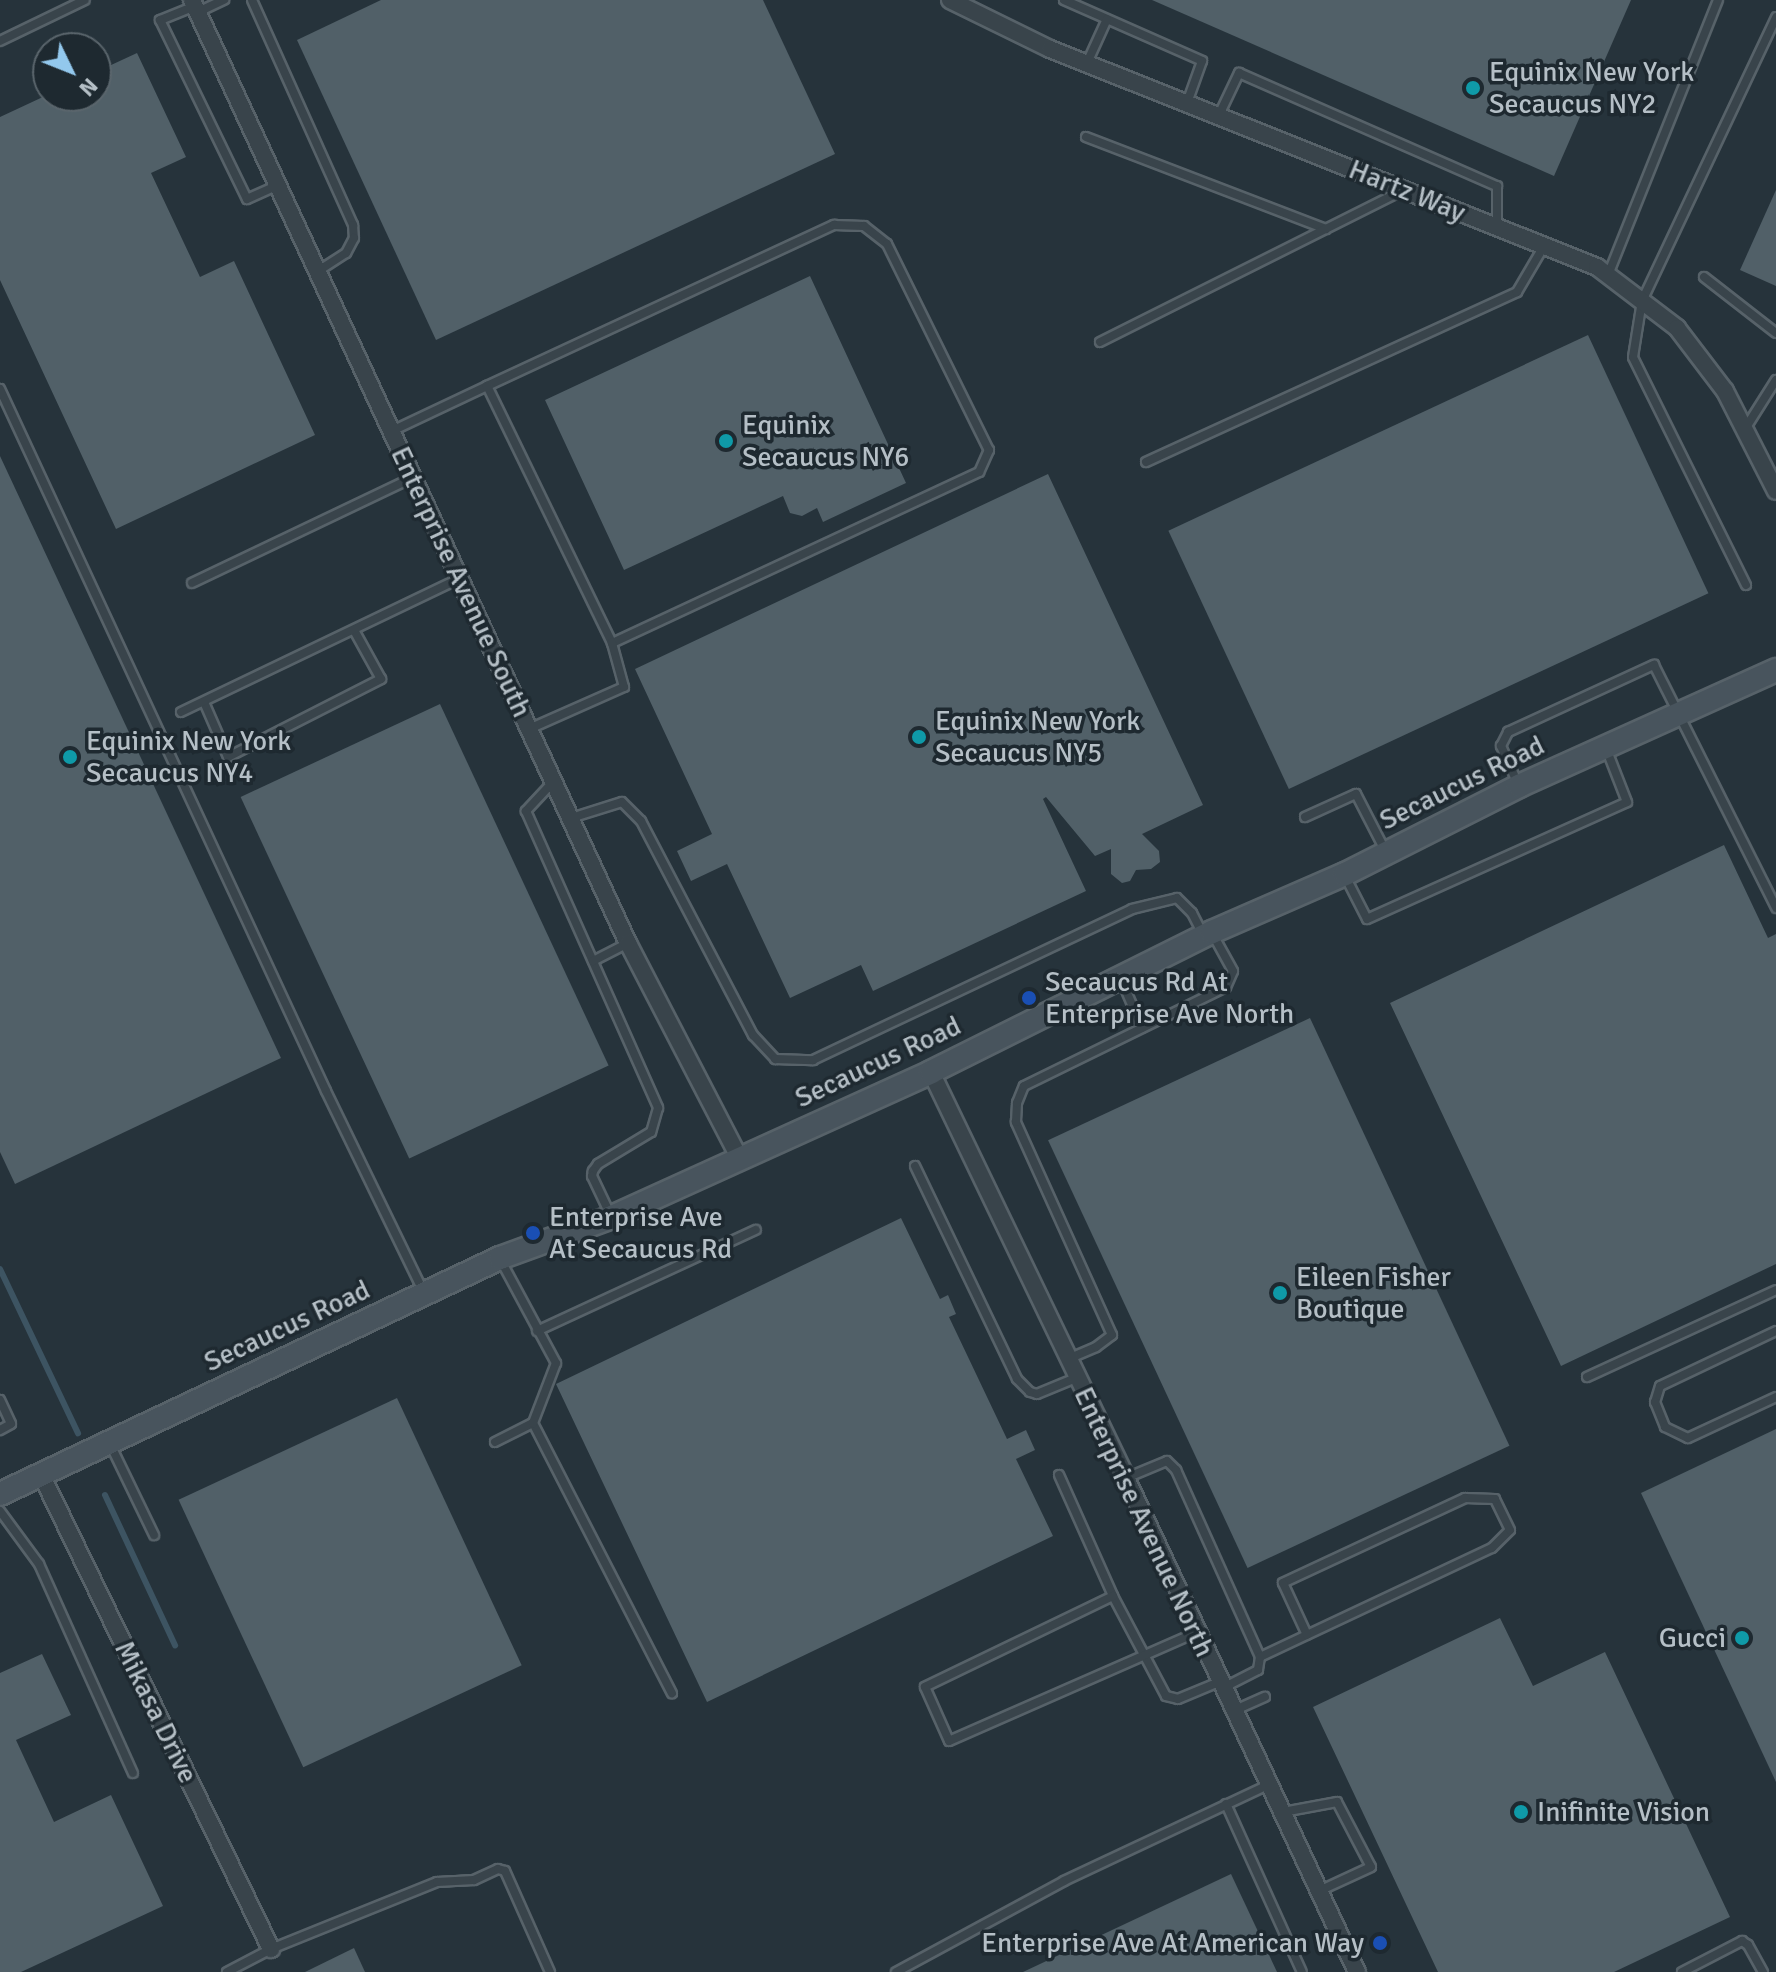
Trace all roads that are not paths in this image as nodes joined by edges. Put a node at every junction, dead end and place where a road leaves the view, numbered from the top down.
1 (85, 0) edge
2 (224, 0) edge
3 (252, 0) edge
4 (950, 0) edge
5 (1064, 0) edge
6 (1718, 0) edge
7 (195, 6) edge
8 (1776, 17) edge
9 (1107, 19) junction
10 (0, 41) edge
11 (1087, 63) junction
12 (1187, 103) junction
13 (1219, 115) junction
14 (1086, 137) dead end
15 (278, 185) junction
16 (1405, 190) junction
17 (1497, 227) junction
18 (1326, 229) junction
19 (1544, 246) junction
20 (318, 272) junction
21 (1608, 275) junction
22 (1704, 277) dead end
23 (1642, 301) junction
24 (1776, 333) edge
25 (1100, 342) dead end
26 (1776, 380) edge
27 (487, 386) junction
28 (0, 389) edge
29 (1745, 430) junction
30 (391, 431) junction
31 (1146, 462) dead end
32 (412, 478) junction
33 (1776, 491) edge
34 (459, 579) junction
35 (192, 583) dead end
36 (1746, 585) dead end
37 (354, 630) junction
38 (612, 643) junction
39 (1776, 670) edge
40 (204, 702) junction
41 (181, 712) dead end
42 (1680, 714) junction
43 (529, 729) junction
44 (1605, 747) junction
45 (553, 782) junction
46 (1519, 786) junction
47 (1305, 817) dead end
48 (570, 818) junction
49 (1387, 853) junction
50 (1345, 874) junction
51 (1776, 908) edge
52 (1208, 934) junction
53 (628, 943) junction
54 (593, 961) junction
55 (1120, 978) junction
56 (1142, 1028) junction
57 (931, 1072) junction
58 (740, 1159) junction
59 (915, 1166) dead end
60 (612, 1217) junction
61 (756, 1230) dead end
62 (500, 1258) junction
63 (1776, 1290) edge
64 (424, 1294) junction
65 (537, 1331) junction
66 (1776, 1331) edge
67 (1068, 1359) junction
68 (1587, 1377) dead end
69 (1076, 1378) junction
70 (1776, 1397) edge
71 (0, 1400) edge
72 (533, 1423) junction
73 (0, 1430) edge
74 (495, 1442) dead end
75 (109, 1443) junction
76 (41, 1474) junction
77 (1059, 1475) dead end
78 (1126, 1478) junction
79 (0, 1494) edge
80 (0, 1511) edge
81 (154, 1535) dead end
82 (1113, 1596) junction
83 (1197, 1632) junction
84 (1307, 1635) junction
85 (1144, 1655) junction
86 (1260, 1657) junction
87 (1220, 1685) junction
88 (672, 1693) dead end
89 (1265, 1697) dead end
90 (1233, 1711) junction
91 (133, 1773) dead end
92 (1268, 1785) junction
93 (1226, 1804) junction
94 (1281, 1813) junction
95 (1318, 1892) junction
96 (271, 1949) junction
97 (227, 1972) edge
98 (550, 1972) edge
99 (896, 1972) edge
100 (1302, 1972) edge
101 (1357, 1972) edge
102 (1682, 1972) edge
103 (1763, 1972) edge

1 - 10 lane
2 - 7 lane
3 - 20 lane
4 - 11 street, Hartz Way
5 - 9 lane
6 - 21 lane
7 - 15 street, Enterprise Avenue South
7 - 15 lane
8 - 23 lane
9 - 11 lane
9 - 12 lane
11 - 12 street, Hartz Way
12 - 13 street, Hartz Way
13 - 16 street, Hartz Way
13 - 17 lane
14 - 18 lane
15 - 20 street, Enterprise Avenue South
16 - 17 street, Hartz Way
16 - 18 lane
17 - 19 street, Hartz Way
18 - 25 lane
19 - 21 street, Hartz Way
19 - 31 lane
20 - 30 street, Enterprise Avenue South
21 - 23 street, Hartz Way
22 - 24 lane
23 - 29 street, Hartz Way
23 - 36 lane
26 - 29 lane
27 - 30 lane
27 - 38 lane
27 - 38 lane
28 - 64 lane
29 - 33 street, Hartz Way
30 - 32 street, Enterprise Avenue South
32 - 34 street, Enterprise Avenue South
32 - 35 lane
34 - 37 lane
34 - 43 street, Enterprise Avenue South
37 - 40 lane
37 - 40 lane
38 - 43 lane
39 - 42 main road, Secaucus Road
40 - 41 lane
42 - 44 main road, Secaucus Road
42 - 46 lane
42 - 51 lane
43 - 45 street, Enterprise Avenue South
44 - 46 main road, Secaucus Road
44 - 50 lane
45 - 48 street, Enterprise Avenue South
45 - 54 lane
46 - 49 main road, Secaucus Road
47 - 49 lane
48 - 52 lane
48 - 53 street, Enterprise Avenue South
49 - 50 main road, Secaucus Road
50 - 52 main road, Secaucus Road
52 - 55 main road, Secaucus Road
52 - 56 lane
53 - 54 lane
53 - 58 street, Enterprise Avenue South
54 - 60 lane
55 - 56 lane
55 - 57 main road, Secaucus Road
56 - 67 lane
57 - 58 main road, Secaucus Road
57 - 67 street, Enterprise Avenue North
58 - 60 main road, Secaucus Road
59 - 69 lane
60 - 62 main road, Secaucus Road
61 - 65 lane
62 - 64 main road, Secaucus Road
62 - 65 lane
63 - 68 lane
64 - 75 main road, Secaucus Road
65 - 72 lane
66 - 70 lane
67 - 69 street, Enterprise Avenue North
69 - 78 street, Enterprise Avenue North
71 - 73 lane
72 - 74 lane
72 - 88 lane
75 - 76 main road, Secaucus Road
75 - 81 lane
76 - 79 main road, Secaucus Road
76 - 96 street, Mikasa Drive
77 - 82 lane
78 - 83 street, Enterprise Avenue North
78 - 86 lane
80 - 91 lane
82 - 85 lane
82 - 85 lane
83 - 85 lane
83 - 87 street, Enterprise Avenue North
84 - 84 lane
84 - 86 lane
85 - 87 lane
86 - 87 lane
87 - 90 street, Enterprise Avenue North
89 - 90 lane
90 - 92 street, Enterprise Avenue North
92 - 93 lane
92 - 94 street, Enterprise Avenue North
93 - 99 lane
93 - 100 lane
94 - 95 street, Enterprise Avenue North
94 - 95 lane
95 - 101 street, Enterprise Avenue North
96 - 97 lane
96 - 98 lane
102 - 103 lane

